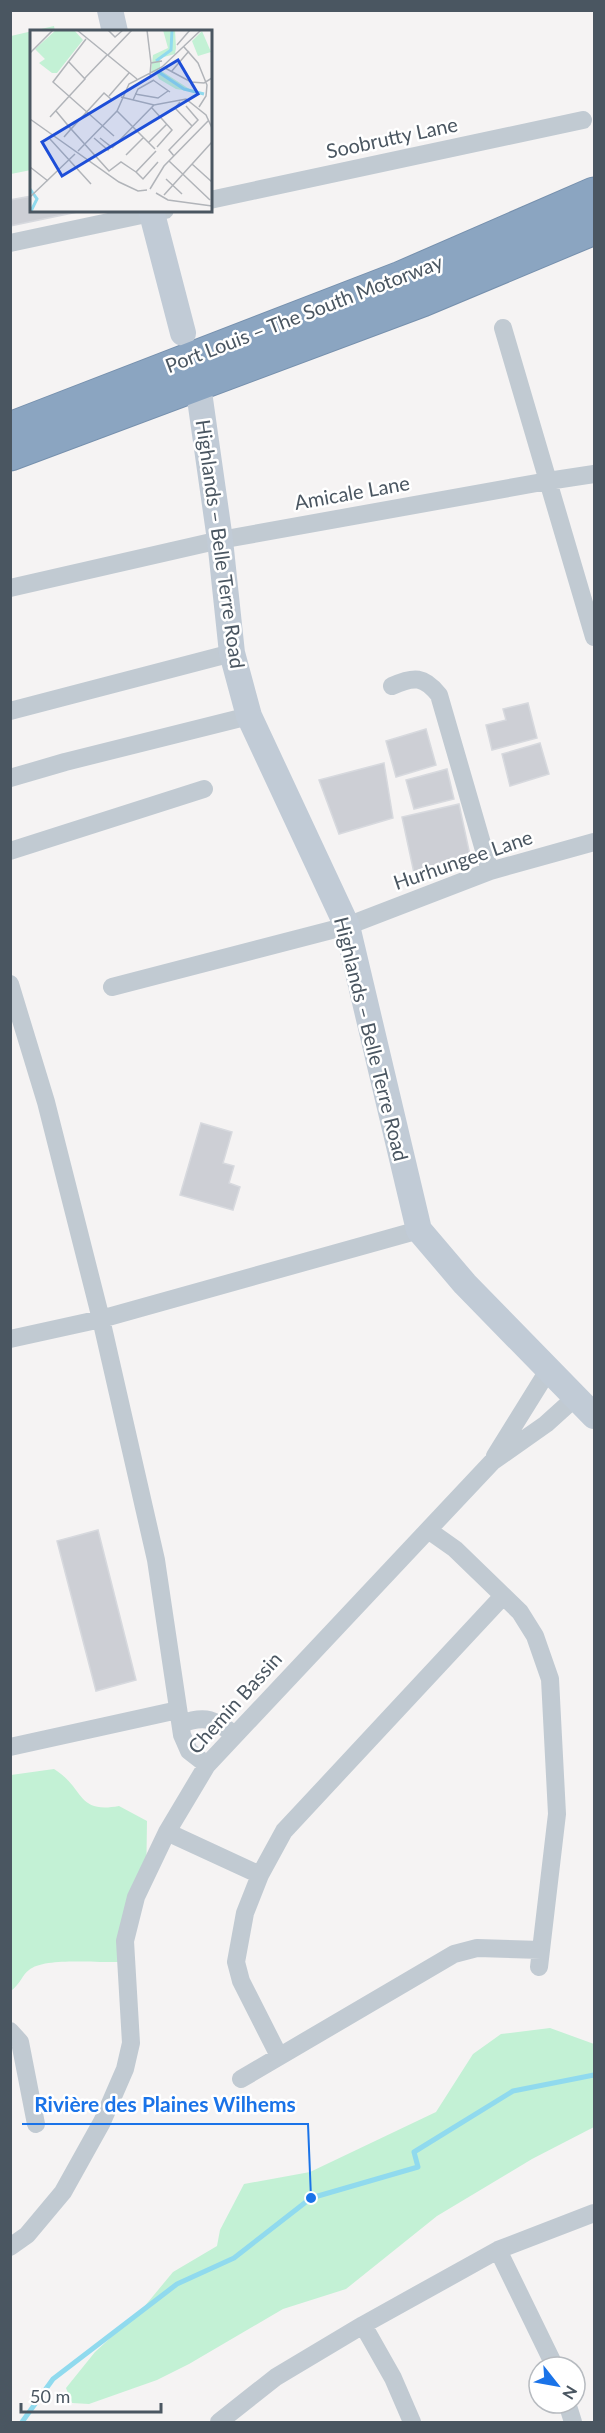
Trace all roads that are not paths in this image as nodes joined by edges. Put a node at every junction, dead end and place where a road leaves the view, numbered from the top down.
1 (110, 10) edge
2 (115, 30) edge
3 (583, 120) dead end
4 (594, 194) edge
5 (212, 200) edge
6 (151, 212) edge
7 (156, 212) edge
8 (594, 228) edge
9 (10, 243) edge
10 (503, 328) dead end
11 (183, 333) dead end
12 (200, 399) dead end
13 (10, 429) edge
14 (10, 454) edge
15 (594, 474) edge
16 (548, 481) junction
17 (220, 540) junction
18 (10, 588) edge
19 (594, 637) edge
20 (232, 653) junction
21 (392, 686) dead end
22 (10, 711) edge
23 (249, 716) junction
24 (10, 778) edge
25 (204, 789) dead end
26 (594, 842) edge
27 (10, 851) edge
28 (490, 871) junction
29 (347, 926) junction
30 (10, 984) edge
31 (112, 987) dead end
32 (419, 1230) junction
33 (101, 1319) junction
34 (10, 1339) edge
35 (549, 1369) junction
36 (577, 1396) junction
37 (594, 1416) edge
38 (492, 1462) junction
39 (428, 1530) junction
40 (503, 1596) junction
41 (180, 1717) junction
42 (235, 1735) junction
43 (10, 1747) edge
44 (207, 1765) junction
45 (167, 1832) junction
46 (260, 1875) junction
47 (10, 2031) edge
48 (279, 2056) junction
49 (241, 2079) dead end
50 (36, 2124) dead end
51 (594, 2213) edge
52 (10, 2247) edge
53 (498, 2250) junction
54 (363, 2325) junction
55 (549, 2355) edge
56 (219, 2422) edge
57 (412, 2422) edge

1 - 2 street
3 - 5 street, Soobrutty Lane
4 - 13 highway, Port Louis – The South Motorway
6 - 9 street
7 - 11 street
8 - 14 highway, Port Louis – The South Motorway
10 - 16 street
12 - 17 street, Highlands – Belle Terre Road
15 - 16 street, Amicale Lane
16 - 17 street, Amicale Lane
16 - 19 street
17 - 18 street, Amicale Lane
17 - 20 street, Highlands – Belle Terre Road
20 - 22 street
20 - 23 street, Highlands – Belle Terre Road
21 - 28 street
23 - 24 street
23 - 29 street, Highlands – Belle Terre Road
25 - 27 street
26 - 28 street, Hurhungee Lane
28 - 29 street, Hurhungee Lane
29 - 31 street, Hurhungee Lane
29 - 32 street, Highlands – Belle Terre Road
30 - 33 street
32 - 33 street
32 - 35 street, Highlands – Belle Terre Road
33 - 34 street
33 - 41 street
35 - 36 street, Highlands – Belle Terre Road
35 - 38 street
36 - 37 street, Highlands – Belle Terre Road
36 - 38 street
38 - 39 street, Chemin Bassin
39 - 40 street
39 - 42 street, Chemin Bassin
40 - 46 street
40 - 48 street
41 - 42 street
41 - 43 street
41 - 44 street
42 - 44 street, Chemin Bassin
44 - 45 street, Chemin Bassin
45 - 46 street
45 - 52 street, Chemin Bassin
46 - 48 street
47 - 50 street
48 - 49 street
51 - 53 street
53 - 54 street
53 - 55 street
54 - 56 street
54 - 57 street

